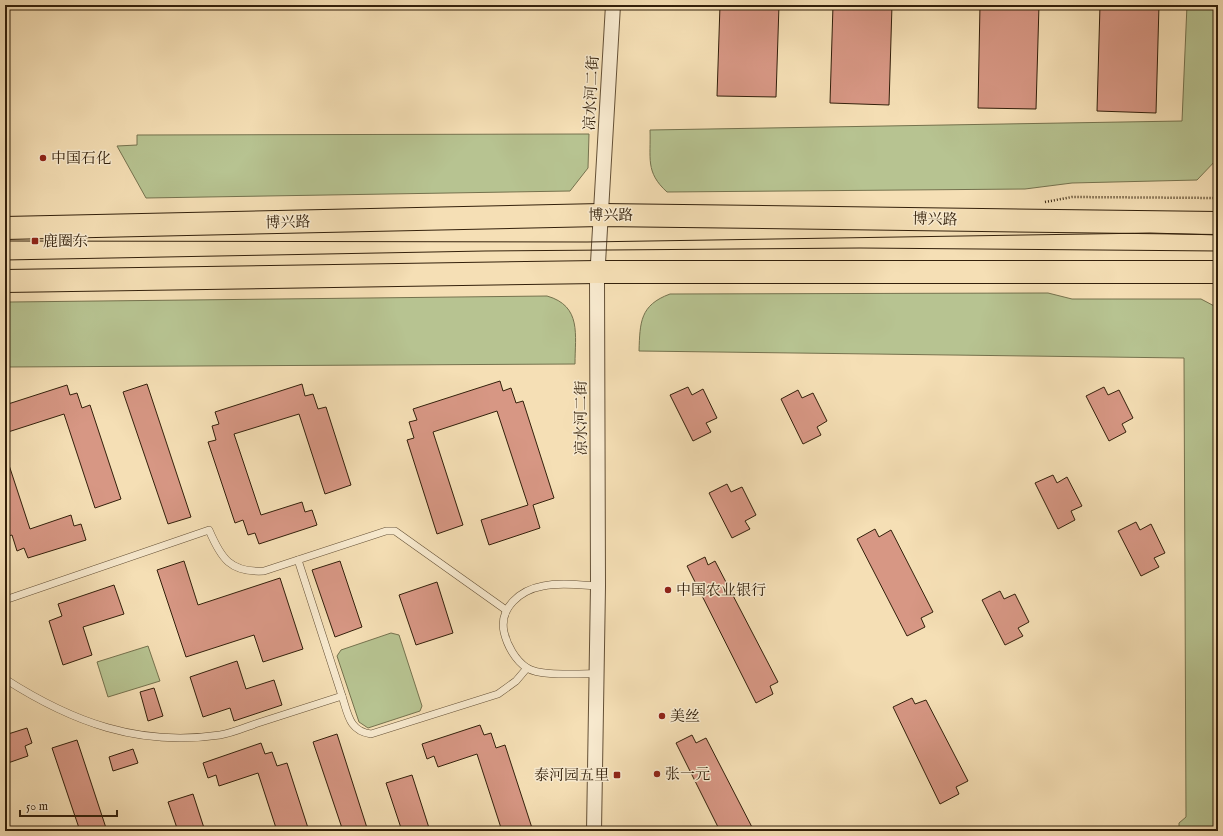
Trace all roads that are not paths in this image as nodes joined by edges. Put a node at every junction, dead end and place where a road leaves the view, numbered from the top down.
1 (613, 5) edge
2 (601, 215) junction
3 (1218, 223) edge
4 (5, 228) edge
5 (598, 272) junction
6 (1218, 272) edge
7 (5, 281) edge
8 (298, 560) junction
9 (598, 586) junction
10 (5, 600) edge
11 (506, 610) junction
12 (527, 668) junction
13 (597, 674) junction
14 (5, 679) edge
15 (342, 696) junction
16 (594, 831) edge

1 - 2 street, 凉水河二街
2 - 3 main road, 博兴路
2 - 4 main road, 博兴路
2 - 5 street, 凉水河二街
5 - 6 main road
5 - 7 main road
5 - 9 street, 凉水河二街
8 - 10 lane
8 - 11 lane
8 - 15 lane
9 - 11 lane
9 - 13 street, 凉水河二街
11 - 12 lane
12 - 13 lane
12 - 15 lane
13 - 16 street, 凉水河二街
14 - 15 lane

